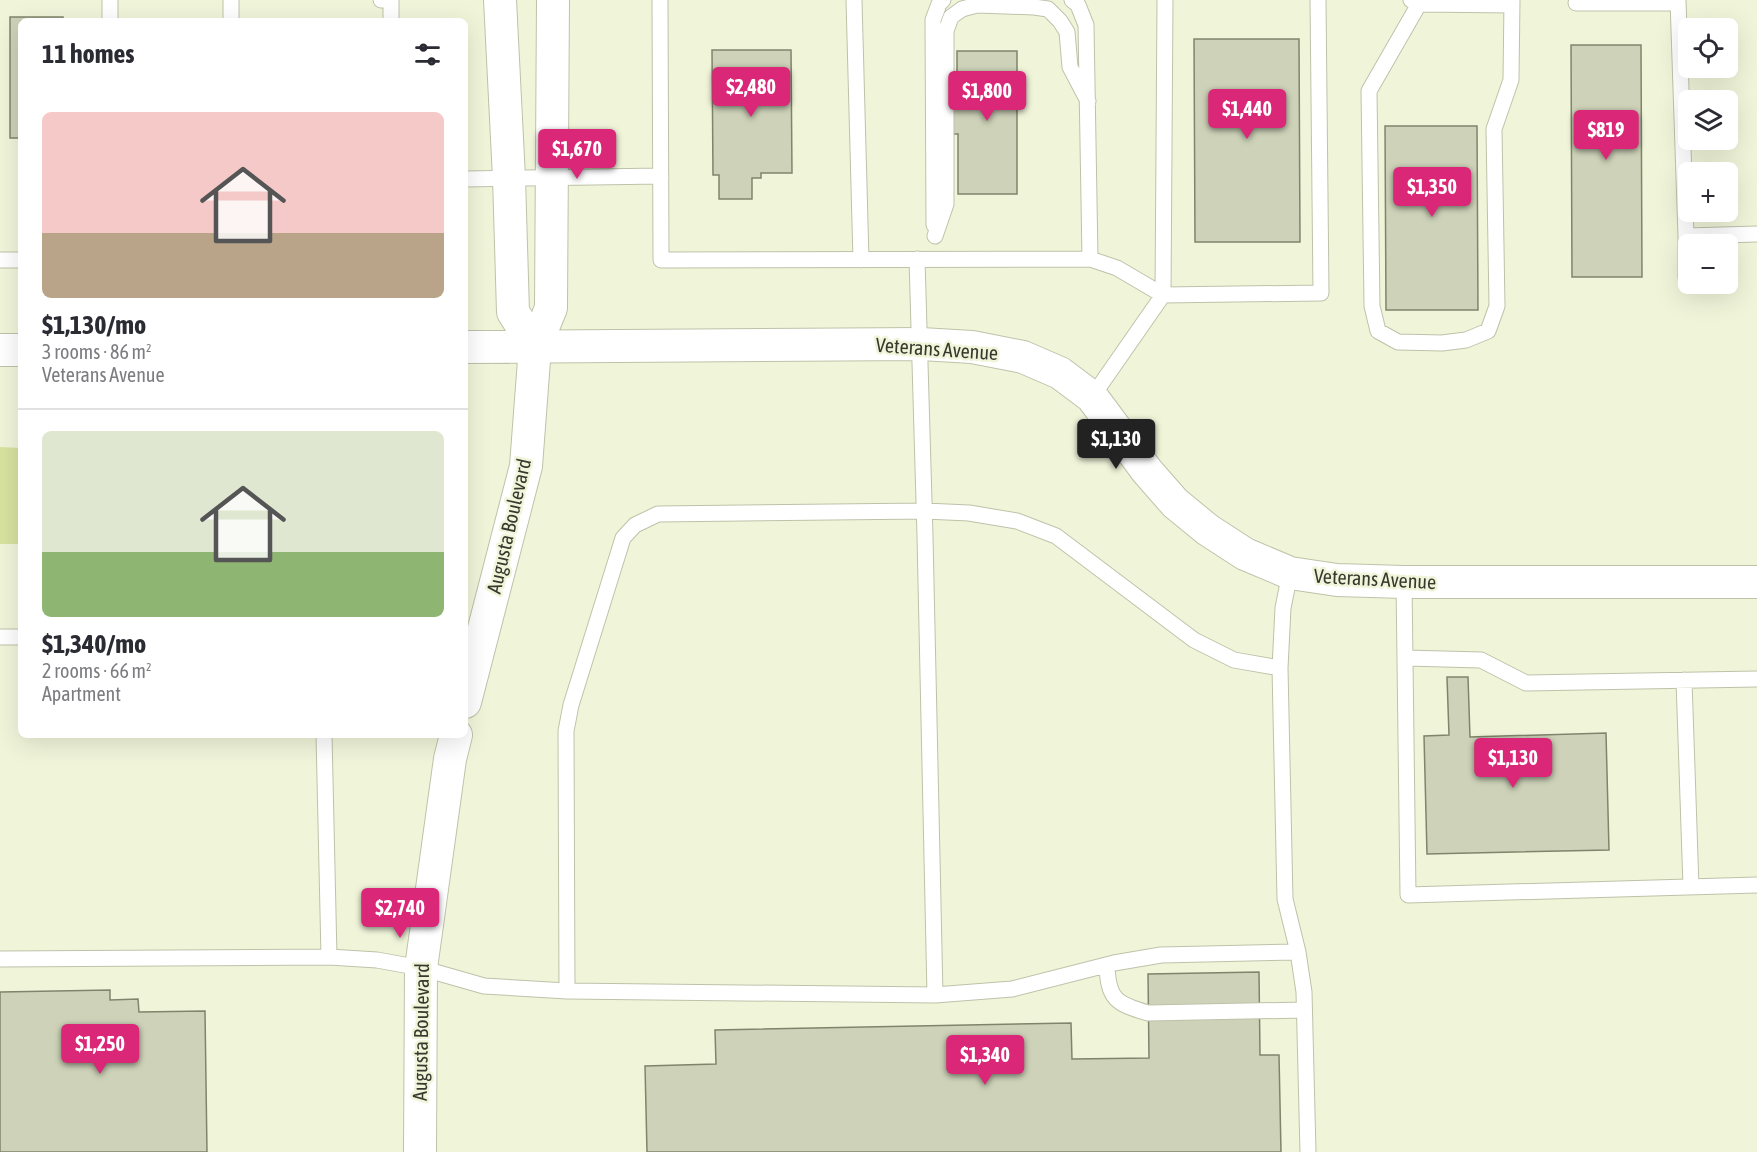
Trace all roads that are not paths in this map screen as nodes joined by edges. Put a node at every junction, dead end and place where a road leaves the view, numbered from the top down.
1 (110, 0) edge
2 (231, 0) edge
3 (381, 0) edge
4 (500, 0) edge
5 (553, 0) edge
6 (660, 0) edge
7 (854, 0) edge
8 (943, 0) edge
9 (1072, 0) edge
10 (1165, 0) edge
11 (1318, 0) edge
12 (1416, 1) edge
13 (1678, 1) edge
14 (1512, 2) edge
15 (1576, 3) dead end
16 (110, 18) edge
17 (231, 18) edge
18 (391, 18) edge
19 (1088, 101) junction
20 (661, 176) junction
21 (509, 178) junction
22 (552, 178) junction
23 (468, 179) edge
24 (1686, 234) edge
25 (1757, 234) edge
26 (1738, 235) edge
27 (934, 236) junction
28 (917, 259) junction
29 (934, 259) junction
30 (1090, 259) junction
31 (0, 260) edge
32 (18, 260) edge
33 (861, 260) junction
34 (1163, 295) junction
35 (921, 344) junction
36 (468, 347) edge
37 (535, 347) junction
38 (0, 350) edge
39 (18, 350) edge
40 (1092, 397) junction
41 (925, 511) junction
42 (1290, 573) junction
43 (1404, 582) junction
44 (1757, 582) edge
45 (0, 637) edge
46 (18, 637) edge
47 (1406, 658) junction
48 (1280, 668) junction
49 (1757, 679) edge
50 (1684, 680) junction
51 (468, 690) edge
52 (324, 738) edge
53 (455, 738) edge
54 (1757, 885) edge
55 (1691, 887) junction
56 (1298, 952) junction
57 (328, 957) junction
58 (0, 959) edge
59 (1107, 965) junction
60 (420, 968) junction
61 (567, 991) junction
62 (934, 995) junction
63 (1304, 1010) junction
64 (420, 1152) edge
65 (1308, 1152) edge

1 - 16 lane
2 - 17 lane
3 - 18 lane
4 - 21 street
5 - 22 street, Augusta Boulevard
6 - 20 lane
7 - 33 lane
8 - 27 lane
9 - 19 lane
10 - 34 lane
11 - 34 lane
12 - 14 lane
12 - 14 lane
13 - 15 lane
13 - 24 lane
19 - 27 lane
19 - 30 lane
20 - 22 lane
20 - 33 lane
21 - 22 lane
21 - 23 lane
21 - 37 street
22 - 37 street, Augusta Boulevard
25 - 26 lane
27 - 29 lane
28 - 29 lane
28 - 33 lane
28 - 35 lane
29 - 30 lane
30 - 34 lane
31 - 32 lane
34 - 40 lane
35 - 37 street, Veterans Avenue
35 - 40 street, Veterans Avenue
35 - 41 lane
36 - 37 street, Veterans Avenue
37 - 51 street, Augusta Boulevard
38 - 39 street
40 - 42 street, Veterans Avenue
41 - 48 lane
41 - 61 lane
41 - 62 lane
42 - 43 street, Veterans Avenue
42 - 48 lane
43 - 44 street, Veterans Avenue
43 - 47 lane
45 - 46 lane
47 - 50 lane
47 - 55 lane
48 - 56 lane
49 - 50 lane
50 - 55 lane
52 - 57 lane
53 - 60 street, Augusta Boulevard
54 - 55 lane
56 - 59 lane
56 - 63 lane
57 - 58 lane
57 - 60 lane
59 - 62 lane
59 - 63 lane
60 - 61 lane
60 - 64 street, Augusta Boulevard
61 - 62 lane
63 - 65 lane

